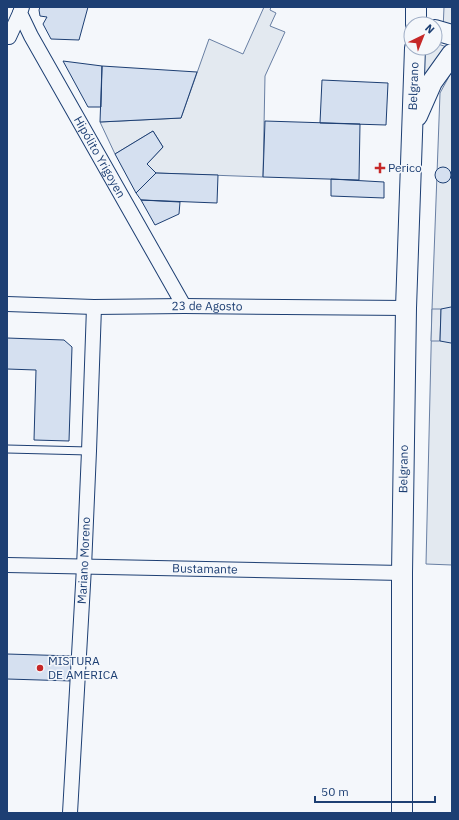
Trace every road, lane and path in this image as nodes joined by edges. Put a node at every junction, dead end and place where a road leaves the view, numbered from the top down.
1 (21, 10) edge
2 (31, 36) junction
3 (8, 37) edge
4 (452, 54) edge
5 (415, 56) edge
6 (413, 125) junction
7 (7, 304) edge
8 (184, 306) junction
9 (94, 307) junction
10 (406, 308) junction
11 (7, 449) edge
12 (89, 451) junction
13 (7, 565) edge
14 (84, 567) junction
15 (402, 573) junction
16 (70, 813) edge
17 (402, 813) edge

1 - 2 street, Hipólito Yrigoyen
1 - 3 street
2 - 3 street
2 - 8 street, Hipólito Yrigoyen
4 - 6 main road, Belgrano
5 - 6 main road, Belgrano
6 - 10 main road, Belgrano
7 - 9 street, 23 de Agosto
8 - 9 street, 23 de Agosto
8 - 10 street, 23 de Agosto
9 - 12 street, Mariano Moreno
10 - 15 main road, Belgrano
11 - 12 lane
12 - 14 street, Mariano Moreno
13 - 14 street, Bustamante
14 - 15 street, Bustamante
14 - 16 street, Mariano Moreno
15 - 17 main road, Belgrano

